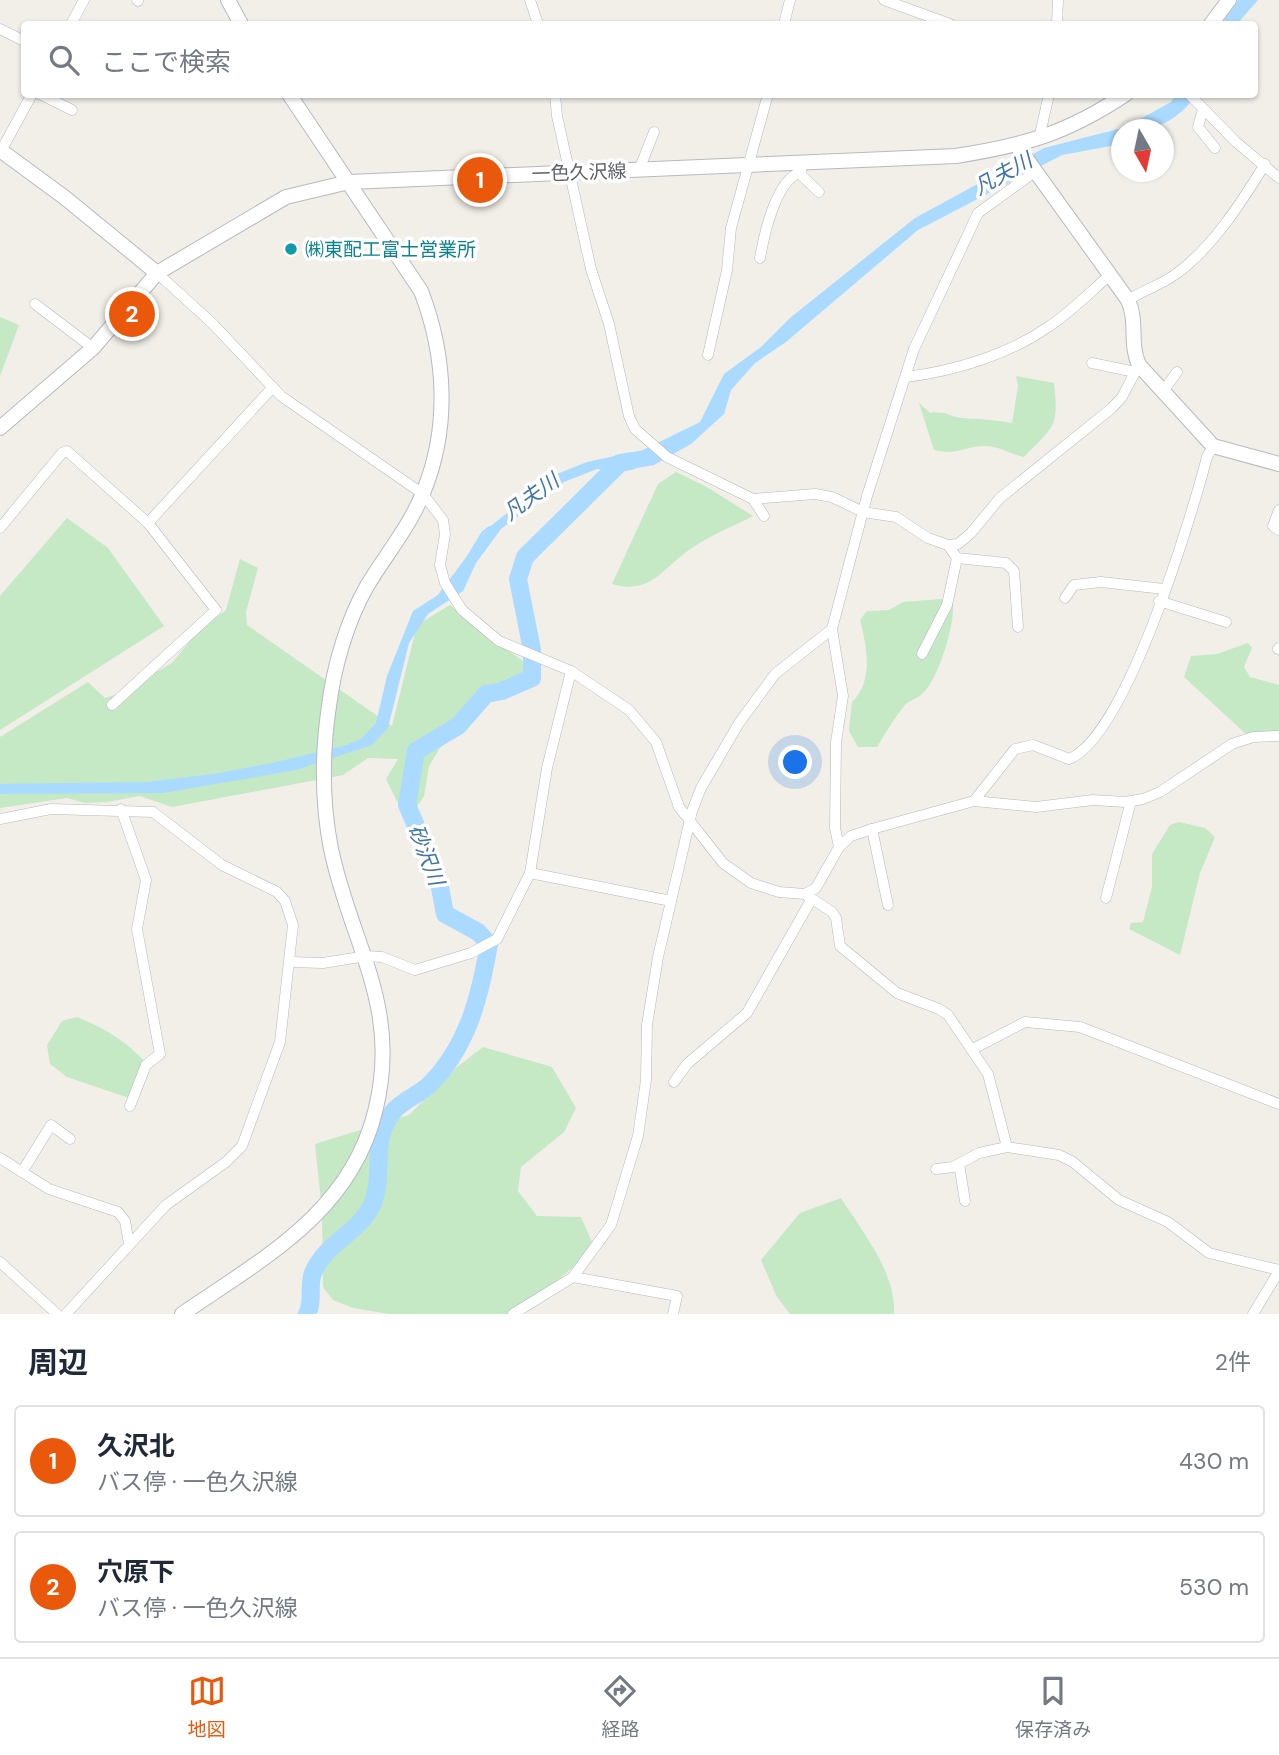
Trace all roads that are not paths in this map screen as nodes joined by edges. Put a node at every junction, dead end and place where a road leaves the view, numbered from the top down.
1 (85, 0) edge
2 (228, 0) edge
3 (530, 0) edge
4 (790, 0) edge
5 (884, 0) edge
6 (1058, 0) edge
7 (1229, 0) edge
8 (73, 21) edge
9 (239, 21) edge
10 (537, 21) edge
11 (785, 21) edge
12 (942, 21) edge
13 (1057, 21) edge
14 (1213, 21) edge
15 (0, 29) edge
16 (21, 40) edge
17 (30, 98) edge
18 (48, 98) edge
19 (292, 98) edge
20 (556, 98) edge
21 (767, 98) edge
22 (1048, 98) edge
23 (1120, 98) edge
24 (1193, 98) edge
25 (1201, 107) junction
26 (72, 110) dead end
27 (654, 132) dead end
28 (1039, 139) junction
29 (1215, 149) dead end
30 (1, 150) edge
31 (1021, 151) junction
32 (1265, 164) junction
33 (747, 165) junction
34 (801, 167) junction
35 (639, 170) junction
36 (1036, 171) junction
37 (569, 174) junction
38 (1279, 178) edge
39 (349, 182) junction
40 (819, 192) dead end
41 (760, 258) dead end
42 (157, 273) junction
43 (1111, 275) junction
44 (1128, 300) junction
45 (36, 304) dead end
46 (93, 348) junction
47 (708, 355) dead end
48 (1092, 363) dead end
49 (1137, 368) junction
50 (1177, 372) dead end
51 (906, 377) junction
52 (272, 387) junction
53 (1164, 390) junction
54 (0, 428) edge
55 (1213, 446) junction
56 (1279, 464) edge
57 (423, 494) junction
58 (752, 499) junction
59 (1279, 510) edge
60 (863, 512) junction
61 (764, 516) dead end
62 (148, 523) junction
63 (0, 528) edge
64 (1279, 530) edge
65 (948, 545) junction
66 (957, 558) junction
67 (1164, 589) junction
68 (1065, 598) dead end
69 (1159, 601) junction
70 (1226, 622) dead end
71 (1018, 627) dead end
72 (832, 629) junction
73 (922, 654) dead end
74 (571, 671) junction
75 (112, 705) dead end
76 (1279, 736) edge
77 (974, 801) junction
78 (1131, 801) junction
79 (121, 809) junction
80 (0, 819) edge
81 (690, 821) junction
82 (872, 829) junction
83 (839, 847) junction
84 (530, 873) junction
85 (808, 897) junction
86 (1106, 898) dead end
87 (671, 901) junction
88 (888, 905) dead end
89 (366, 956) junction
90 (291, 962) junction
91 (974, 1049) junction
92 (674, 1082) dead end
93 (1279, 1104) edge
94 (130, 1106) dead end
95 (70, 1139) dead end
96 (1007, 1147) junction
97 (0, 1158) edge
98 (959, 1164) junction
99 (936, 1169) dead end
100 (22, 1172) junction
101 (965, 1201) dead end
102 (129, 1244) junction
103 (0, 1262) edge
104 (1279, 1270) edge
105 (573, 1277) junction
106 (57, 1314) edge
107 (66, 1314) edge
108 (182, 1314) edge
109 (513, 1314) edge
110 (673, 1314) edge
111 (1253, 1314) edge

1 - 8 street
2 - 9 street
3 - 10 street
4 - 11 street
5 - 12 street
6 - 13 street
7 - 14 street
15 - 16 street
17 - 30 street
18 - 26 street
19 - 39 street
20 - 37 street
21 - 33 street
22 - 28 street
23 - 28 street, 一色久沢線
24 - 25 street
25 - 29 street
25 - 32 street
27 - 35 street
28 - 31 street, 一色久沢線
30 - 42 street
31 - 34 street, 一色久沢線
31 - 36 street
32 - 38 street
32 - 44 street
33 - 34 street, 一色久沢線
33 - 35 street, 一色久沢線
33 - 47 street
34 - 40 street
34 - 41 street
35 - 37 street, 一色久沢線
36 - 43 street
36 - 51 street
37 - 39 street, 一色久沢線
37 - 58 street
39 - 42 street, 一色久沢線
39 - 57 street
42 - 46 street, 一色久沢線
42 - 52 street
43 - 44 street
43 - 51 street
44 - 49 street
45 - 46 street
46 - 54 street, 一色久沢線
48 - 49 street
49 - 53 street
49 - 65 street
50 - 53 street
51 - 60 street
52 - 57 street
52 - 62 street
53 - 55 street
55 - 56 street
55 - 67 street
57 - 74 street
57 - 89 street
58 - 60 street
58 - 61 street
59 - 64 street
60 - 65 street
60 - 72 street
62 - 63 street
62 - 75 street
65 - 66 street
66 - 71 street
66 - 73 street
67 - 68 street
67 - 69 street
69 - 70 street
69 - 77 street
72 - 81 street
72 - 83 street
74 - 81 street
74 - 84 street
76 - 78 street
77 - 78 street
77 - 82 street
78 - 86 street
79 - 80 street
79 - 90 street
79 - 94 street
81 - 85 street
81 - 87 street
82 - 83 street
82 - 88 street
83 - 85 street
84 - 87 street
84 - 89 street
85 - 91 street
85 - 92 street
87 - 105 street
89 - 90 street
89 - 108 street
90 - 102 street
91 - 93 street
91 - 96 street
95 - 100 street
96 - 98 street
96 - 104 street
97 - 100 street
98 - 99 street
98 - 101 street
100 - 102 street
102 - 107 street
103 - 106 street
104 - 111 street
105 - 109 street
105 - 110 street

